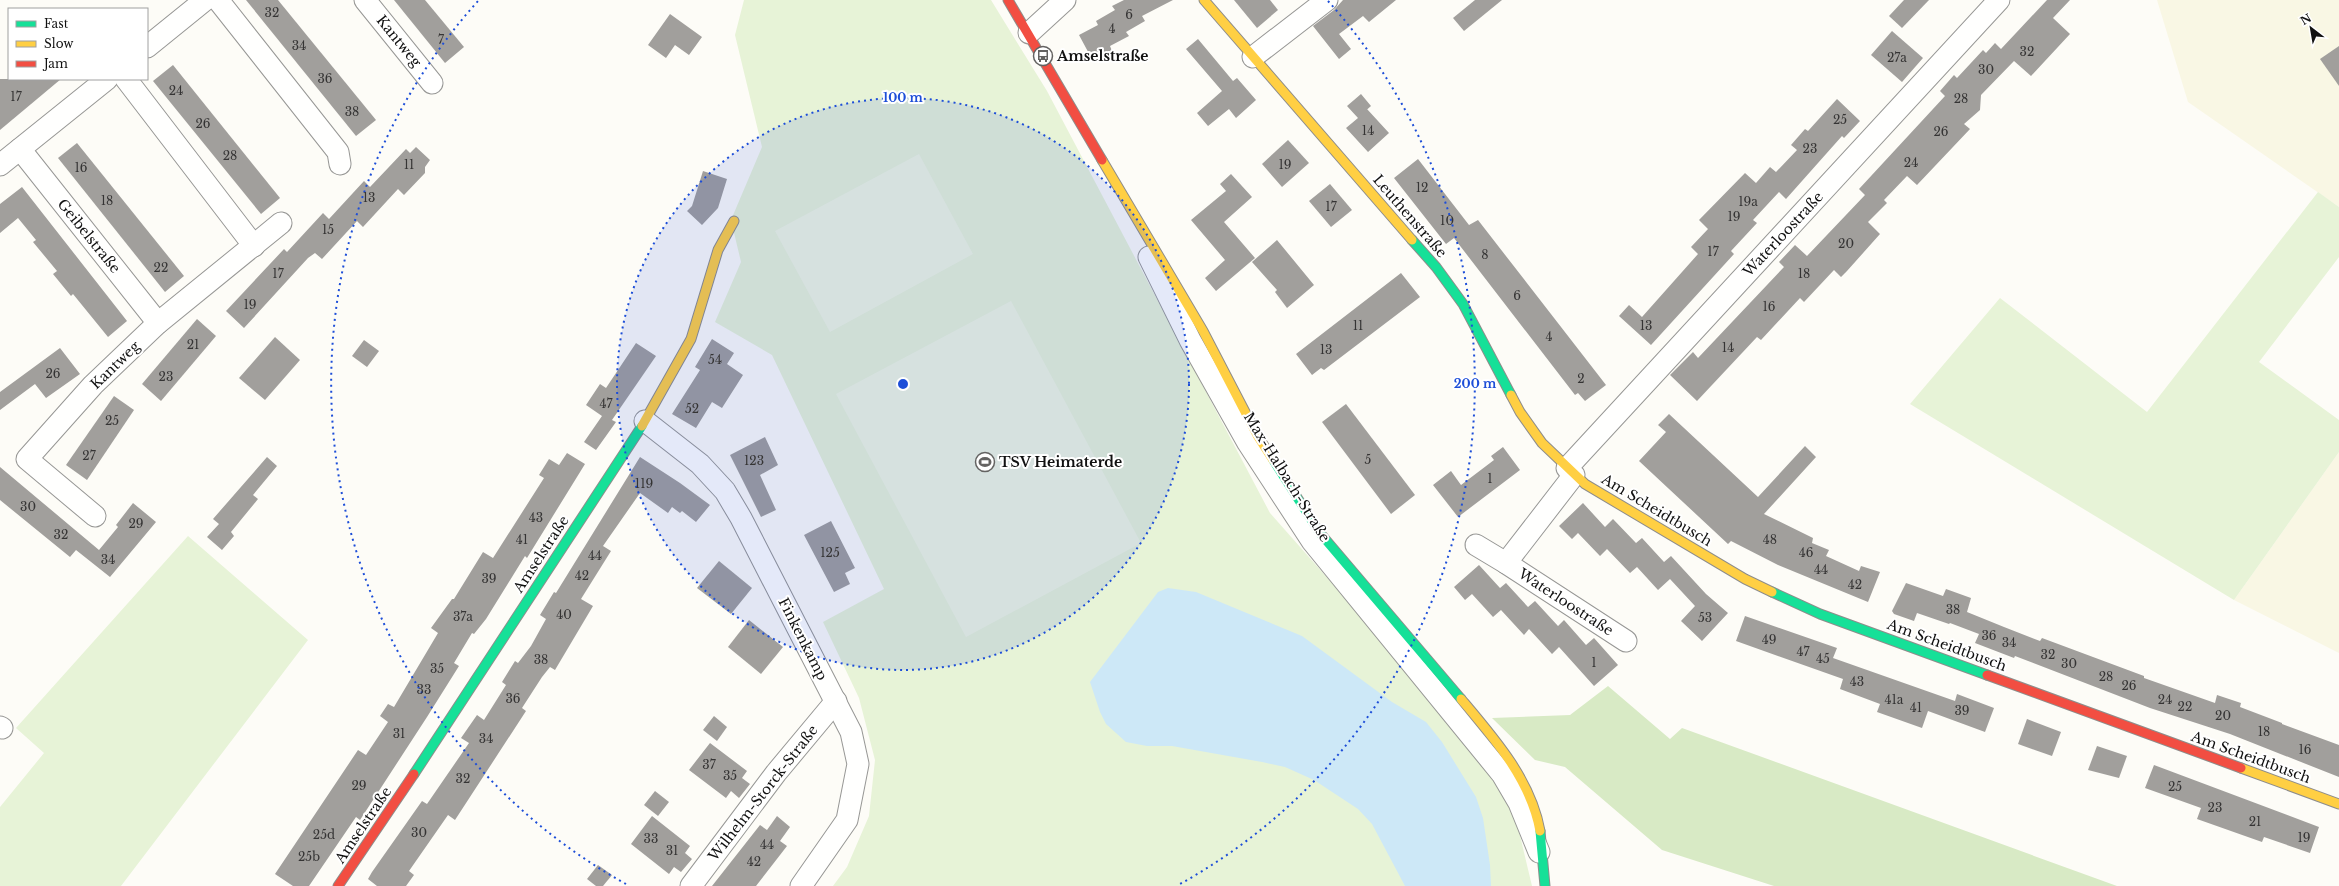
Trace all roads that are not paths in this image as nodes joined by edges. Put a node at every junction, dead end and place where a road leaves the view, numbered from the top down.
1 (205, 0) edge
2 (218, 0) edge
3 (365, 0) edge
4 (1008, 0) edge
5 (1065, 0) edge
6 (1204, 0) edge
7 (1327, 0) edge
8 (1999, 0) edge
9 (1029, 34) junction
10 (148, 46) edge
11 (1253, 57) junction
12 (106, 80) edge
13 (127, 80) edge
14 (432, 83) dead end
15 (20, 149) junction
16 (1102, 160) joint
17 (340, 164) dead end
18 (0, 165) edge
19 (734, 221) dead end
20 (281, 223) dead end
21 (254, 246) junction
22 (158, 323) junction
23 (644, 421) junction
24 (1571, 471) junction
25 (95, 516) dead end
26 (1476, 545) dead end
27 (1506, 563) junction
28 (1626, 641) dead end
29 (836, 701) junction
30 (2339, 804) edge
31 (1541, 857) joint
32 (338, 886) edge
33 (691, 886) edge
34 (801, 886) edge
35 (1545, 886) edge

1 - 10 street
2 - 17 street
3 - 14 street, Kantweg
4 - 9 street, Max-Halbach-Straße
5 - 9 street
6 - 11 street, Leuthenstraße
7 - 11 street
8 - 24 street, Waterloostraße
9 - 16 street, Max-Halbach-Straße
11 - 24 street, Leuthenstraße
12 - 15 street
13 - 21 street
15 - 18 street
15 - 22 street, Geibelstraße
16 - 31 street, Max-Halbach-Straße
19 - 23 street, Amselstraße
20 - 21 street, Kantweg
21 - 22 street, Kantweg
22 - 25 street, Kantweg
23 - 29 street, Finkenkamp
23 - 32 street, Amselstraße
24 - 27 street, Waterloostraße
24 - 30 street, Am Scheidtbusch
26 - 27 street, Waterloostraße
27 - 28 street, Waterloostraße
29 - 33 street, Wilhelm-Storck-Straße
29 - 34 street, Finkenkamp
31 - 35 street, Max-Halbach-Straße

